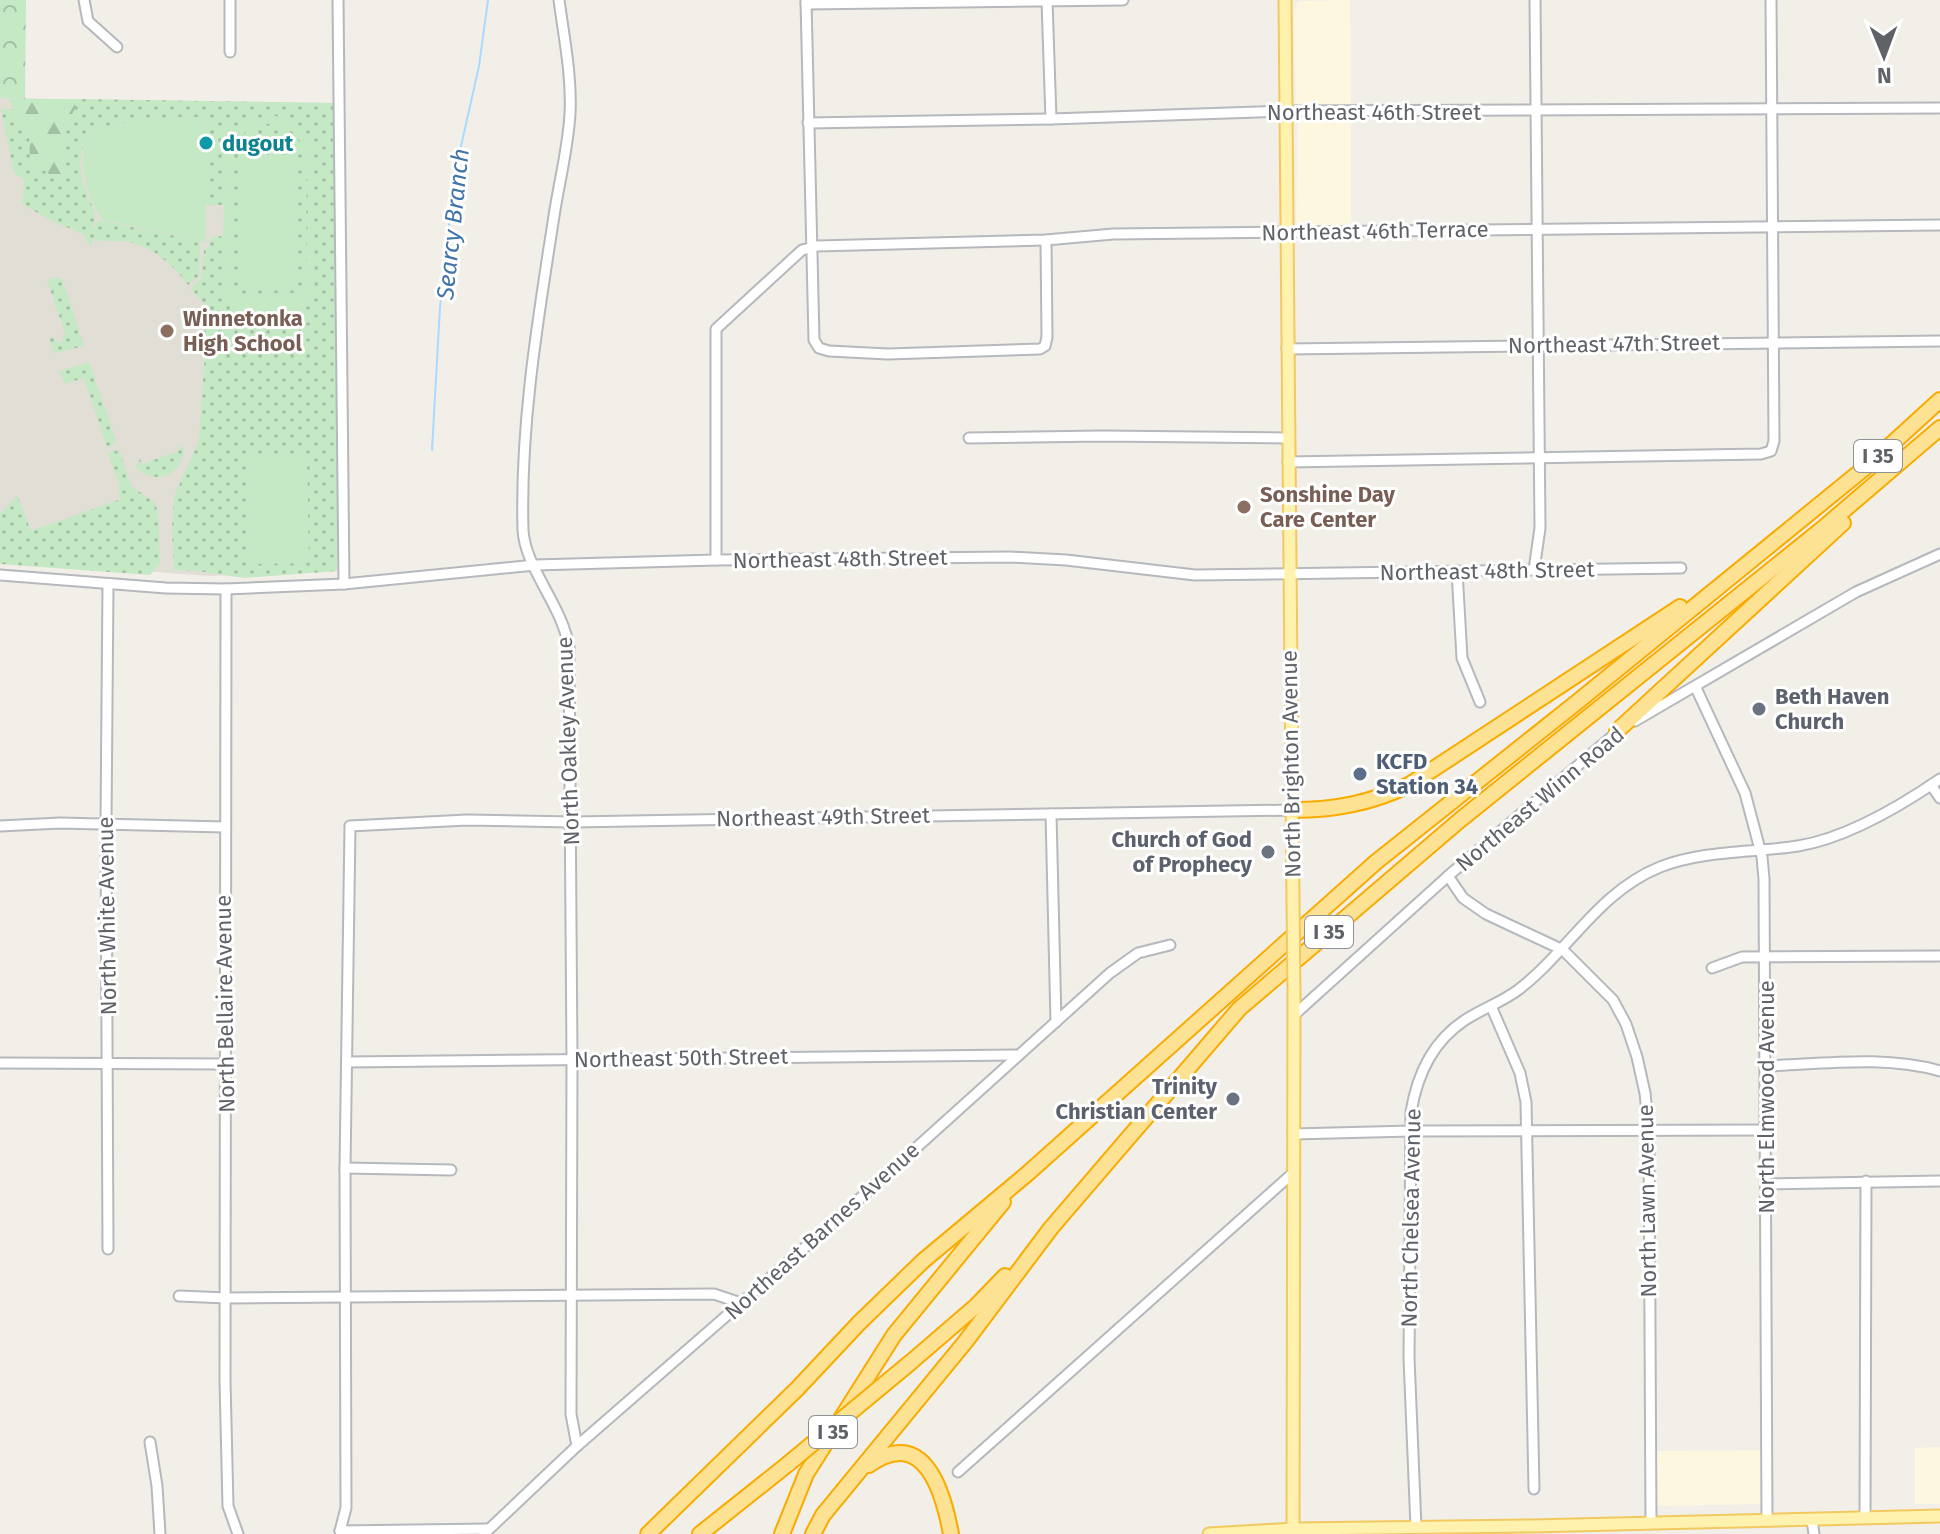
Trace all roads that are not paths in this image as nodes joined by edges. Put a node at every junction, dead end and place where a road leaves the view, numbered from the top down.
1 (84, 0) edge
2 (230, 0) edge
3 (338, 0) edge
4 (559, 0) edge
5 (1123, 0) edge
6 (1285, 0) edge
7 (1535, 0) edge
8 (1771, 0) edge
9 (1047, 1) edge
10 (806, 2) edge
11 (117, 47) dead end
12 (230, 52) dead end
13 (1772, 108) junction
14 (1940, 108) edge
15 (1286, 111) junction
16 (1535, 112) junction
17 (1051, 119) junction
18 (808, 123) junction
19 (1940, 225) edge
20 (1772, 226) junction
21 (1537, 229) junction
22 (1286, 232) junction
23 (1046, 240) junction
24 (811, 248) junction
25 (1773, 341) junction
26 (1940, 341) edge
27 (1537, 345) junction
28 (1287, 349) junction
29 (1940, 400) edge
30 (1940, 428) edge
31 (969, 438) dead end
32 (1288, 438) junction
33 (1539, 457) junction
34 (1288, 462) junction
35 (1888, 474) junction
36 (1940, 554) edge
37 (716, 560) junction
38 (535, 565) junction
39 (1681, 568) dead end
40 (1534, 570) junction
41 (1457, 571) junction
42 (1735, 572) junction
43 (1289, 574) junction
44 (0, 575) edge
45 (108, 584) junction
46 (344, 584) junction
47 (226, 589) junction
48 (1696, 688) junction
49 (1480, 702) dead end
50 (1617, 731) junction
51 (1940, 779) edge
52 (1931, 785) junction
53 (1940, 798) edge
54 (1293, 810) junction
55 (1051, 814) junction
56 (572, 822) junction
57 (106, 824) junction
58 (0, 826) edge
59 (224, 827) junction
60 (1760, 850) junction
61 (1448, 876) junction
62 (1170, 945) dead end
63 (1563, 950) junction
64 (1940, 956) edge
65 (1765, 958) junction
66 (1712, 968) dead end
67 (1491, 1006) junction
68 (1294, 1015) junction
69 (1056, 1022) junction
70 (1016, 1055) junction
71 (572, 1060) junction
72 (347, 1062) junction
73 (0, 1063) edge
74 (109, 1064) junction
75 (226, 1064) junction
76 (1766, 1066) junction
77 (1940, 1071) edge
78 (1766, 1130) junction
79 (1411, 1131) junction
80 (1527, 1131) junction
81 (1649, 1132) junction
82 (1293, 1134) junction
83 (345, 1168) junction
84 (451, 1170) dead end
85 (1293, 1173) junction
86 (1027, 1174) junction
87 (1866, 1181) junction
88 (1940, 1181) edge
89 (1766, 1184) junction
90 (1051, 1228) junction
91 (108, 1249) dead end
92 (179, 1296) dead end
93 (571, 1296) junction
94 (345, 1297) junction
95 (227, 1298) junction
96 (741, 1303) junction
97 (150, 1442) dead end
98 (577, 1446) junction
99 (958, 1472) dead end
100 (855, 1475) junction
101 (1534, 1489) dead end
102 (1940, 1516) edge
103 (1865, 1517) junction
104 (1812, 1520) junction
105 (1767, 1521) junction
106 (1651, 1523) junction
107 (1416, 1527) junction
108 (1532, 1530) edge
109 (338, 1532) edge
110 (486, 1532) edge
111 (1294, 1532) edge
112 (160, 1534) edge
113 (238, 1534) edge
114 (648, 1534) edge
115 (700, 1534) edge
116 (782, 1534) edge
117 (813, 1534) edge
118 (951, 1534) edge
119 (1209, 1534) edge
120 (1814, 1534) edge

1 - 11 street
2 - 12 street
3 - 46 street
4 - 38 street, North Oakley Avenue
5 - 9 street
6 - 15 main road, North Brighton Avenue
7 - 16 street
8 - 13 street
9 - 10 street
9 - 17 street
10 - 18 street
13 - 14 street, Northeast 46th Street
13 - 16 street, Northeast 46th Street
13 - 20 street
15 - 16 street, Northeast 46th Street
15 - 17 street, Northeast 46th Street
15 - 22 main road, North Brighton Avenue
16 - 21 street
17 - 18 street, Northeast 46th Street
18 - 24 street
19 - 20 street, Northeast 46th Terrace
20 - 21 street, Northeast 46th Terrace
20 - 25 street
21 - 22 street, Northeast 46th Terrace
21 - 27 street
22 - 23 street, Northeast 46th Terrace
22 - 28 main road, North Brighton Avenue
23 - 24 street, Northeast 46th Terrace
23 - 24 street
24 - 37 street
25 - 26 street, Northeast 47th Street
25 - 27 street, Northeast 47th Street
25 - 33 street
27 - 28 street, Northeast 47th Street
27 - 33 street
28 - 32 main road, North Brighton Avenue
29 - 42 highway, I 35
30 - 35 highway, I 35
31 - 32 street
32 - 34 main road, North Brighton Avenue
33 - 34 street
33 - 40 street
34 - 43 main road, North Brighton Avenue
35 - 50 highway
35 - 90 highway, I 35
36 - 48 street, Northeast Winn Road
37 - 38 street, Northeast 48th Street
37 - 43 street, Northeast 48th Street
38 - 46 street, Northeast 48th Street
38 - 56 street, North Oakley Avenue
39 - 40 street, Northeast 48th Street
40 - 41 street, Northeast 48th Street
41 - 43 street, Northeast 48th Street
41 - 49 street
42 - 54 highway
42 - 86 highway, I 35
43 - 54 main road, North Brighton Avenue
44 - 45 street, Northeast 48th Street
45 - 47 street, Northeast 48th Street
45 - 57 street, North White Avenue
46 - 47 street, Northeast 48th Street
47 - 59 street, North Bellaire Avenue
48 - 50 street, Northeast Winn Road
48 - 60 street, North Elmwood Avenue
50 - 61 street, Northeast Winn Road
51 - 52 street, North Chelsea Avenue
52 - 53 street
52 - 60 street, North Chelsea Avenue
54 - 55 street, Northeast 49th Street
54 - 68 main road, North Brighton Avenue, bridge
55 - 56 street, Northeast 49th Street
55 - 69 street
56 - 71 street, North Oakley Avenue
56 - 72 street, Northeast 49th Street
57 - 58 street
57 - 59 street
57 - 74 street, North White Avenue
59 - 75 street, North Bellaire Avenue
60 - 63 street, North Chelsea Avenue
60 - 65 street, North Elmwood Avenue
61 - 63 street, North Lawn Avenue
61 - 68 street, Northeast Winn Road
62 - 69 street, Northeast Barnes Avenue
63 - 67 street, North Chelsea Avenue
63 - 81 street, North Lawn Avenue
64 - 65 street
65 - 66 street
65 - 76 street, North Elmwood Avenue
67 - 79 street, North Chelsea Avenue
67 - 80 street
68 - 82 main road, North Brighton Avenue
69 - 70 street, Northeast Barnes Avenue
70 - 71 street, Northeast 50th Street
70 - 96 street, Northeast Barnes Avenue
71 - 72 street, Northeast 50th Street
71 - 93 street, North Oakley Avenue
72 - 83 street
73 - 74 street
74 - 75 street
74 - 91 street, North White Avenue
75 - 95 street, North Bellaire Avenue
76 - 77 street
76 - 78 street, North Elmwood Avenue
78 - 81 street
78 - 89 street, North Elmwood Avenue
79 - 80 street
79 - 82 street
79 - 107 street, North Chelsea Avenue
80 - 81 street
80 - 101 street
81 - 106 street, North Lawn Avenue
82 - 85 main road, North Brighton Avenue
83 - 84 street
83 - 94 street
85 - 99 street
85 - 111 main road, North Brighton Avenue
86 - 114 highway
86 - 116 highway, I 35
87 - 88 street
87 - 89 street
87 - 103 street
89 - 105 street, North Elmwood Avenue
90 - 100 highway, I 35
90 - 115 highway, bridge
92 - 95 street
93 - 94 street
93 - 96 street
93 - 98 street, North Oakley Avenue
94 - 95 street
94 - 109 street
95 - 113 street, North Bellaire Avenue
96 - 98 street, Northeast Barnes Avenue
97 - 112 street
98 - 110 street, Northeast Barnes Avenue
100 - 117 highway, I 35
100 - 118 highway
102 - 103 main road
103 - 104 main road
104 - 105 main road
104 - 120 street
105 - 106 main road
106 - 108 main road
107 - 108 main road
107 - 111 main road
109 - 110 street
111 - 119 main road

